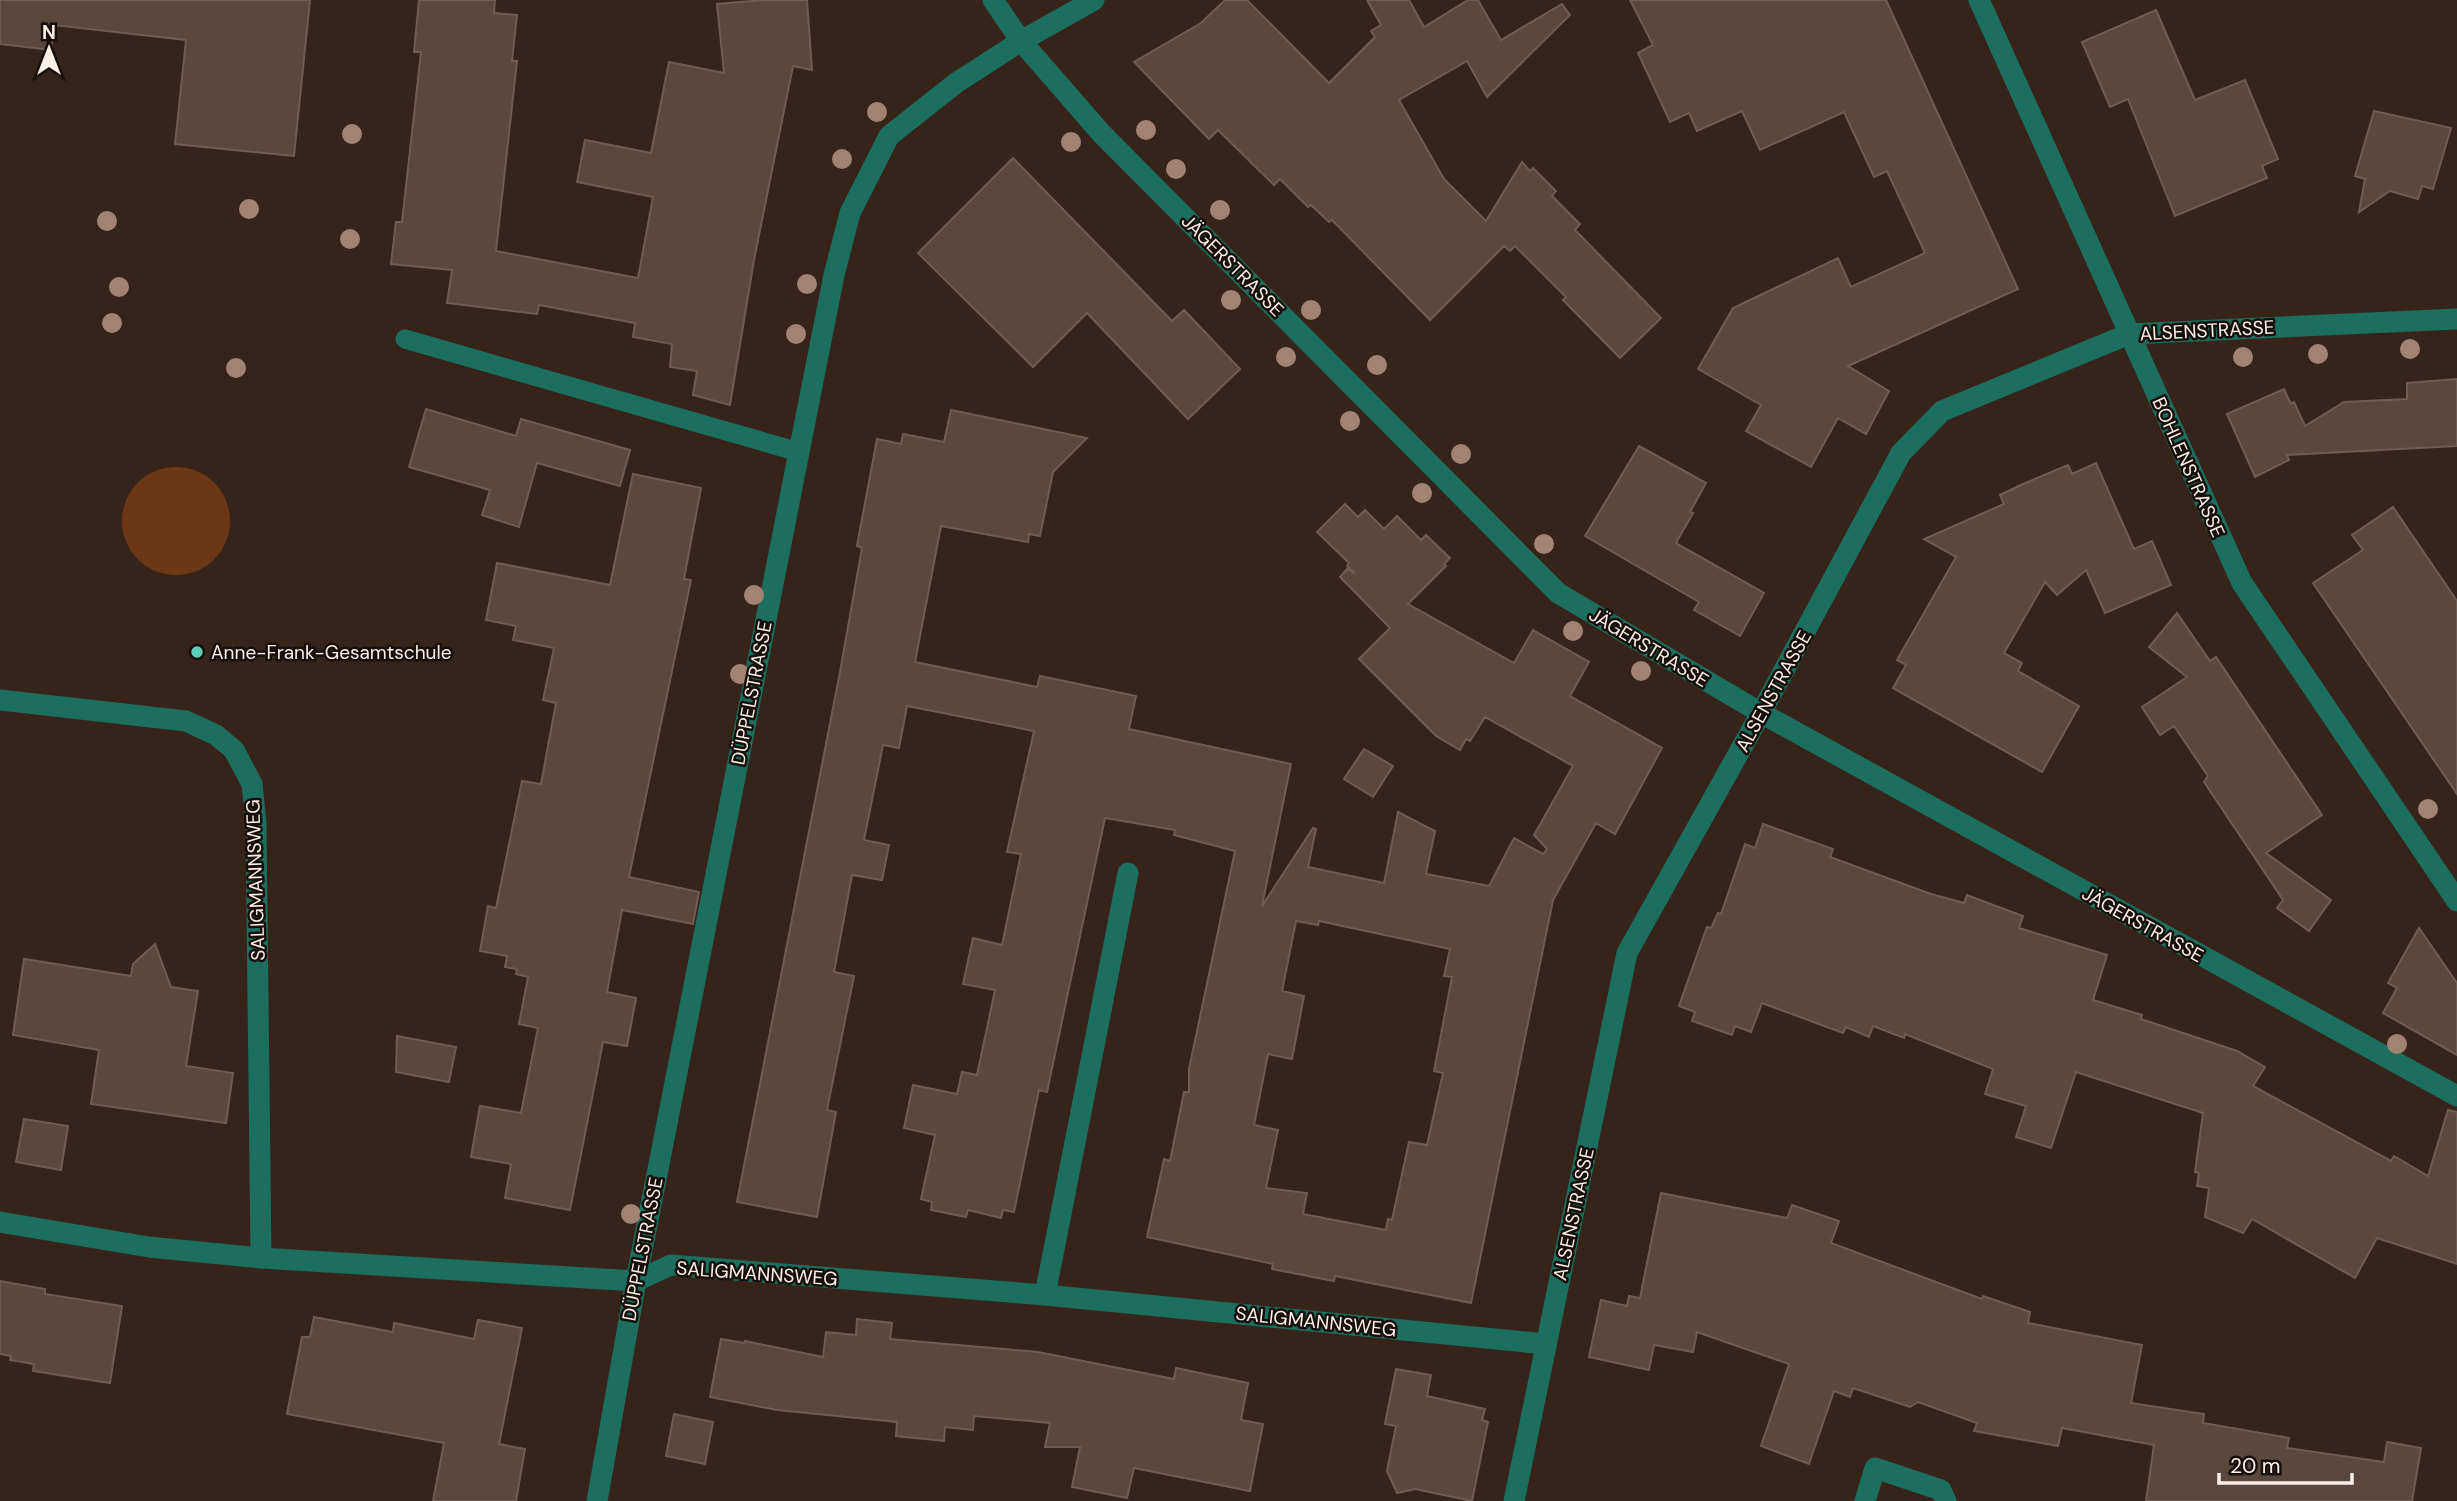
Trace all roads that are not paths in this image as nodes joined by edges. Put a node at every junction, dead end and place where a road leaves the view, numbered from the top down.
1 (993, 0) edge
2 (1094, 0) edge
3 (1979, 0) edge
4 (1021, 41) junction
5 (2457, 319) edge
6 (2129, 334) junction
7 (405, 339) dead end
8 (799, 452) junction
9 (0, 700) edge
10 (1761, 713) junction
11 (1128, 873) dead end
12 (2457, 901) edge
13 (2457, 1096) edge
14 (0, 1222) edge
15 (261, 1258) junction
16 (636, 1281) junction
17 (1045, 1295) junction
18 (1546, 1344) junction
19 (597, 1501) edge
20 (1514, 1501) edge
21 (1865, 1501) edge
22 (1946, 1501) edge

1 - 4 street, JÄGERSTRASSE
2 - 4 street, DÜPPELSTRASSE
3 - 6 street, BOHLENSTRASSE
4 - 8 street, DÜPPELSTRASSE
4 - 10 street, JÄGERSTRASSE
5 - 6 street, ALSENSTRASSE
6 - 10 street, ALSENSTRASSE
6 - 12 street, BOHLENSTRASSE
7 - 8 lane
8 - 16 street, DÜPPELSTRASSE
9 - 15 street, SALIGMANNSWEG
10 - 13 street, JÄGERSTRASSE
10 - 18 street, ALSENSTRASSE
11 - 17 street
14 - 15 street, SALIGMANNSWEG
15 - 16 street, SALIGMANNSWEG
16 - 17 street, SALIGMANNSWEG
16 - 19 street, DÜPPELSTRASSE
17 - 18 street, SALIGMANNSWEG
18 - 20 street, ALSENSTRASSE
21 - 22 street

